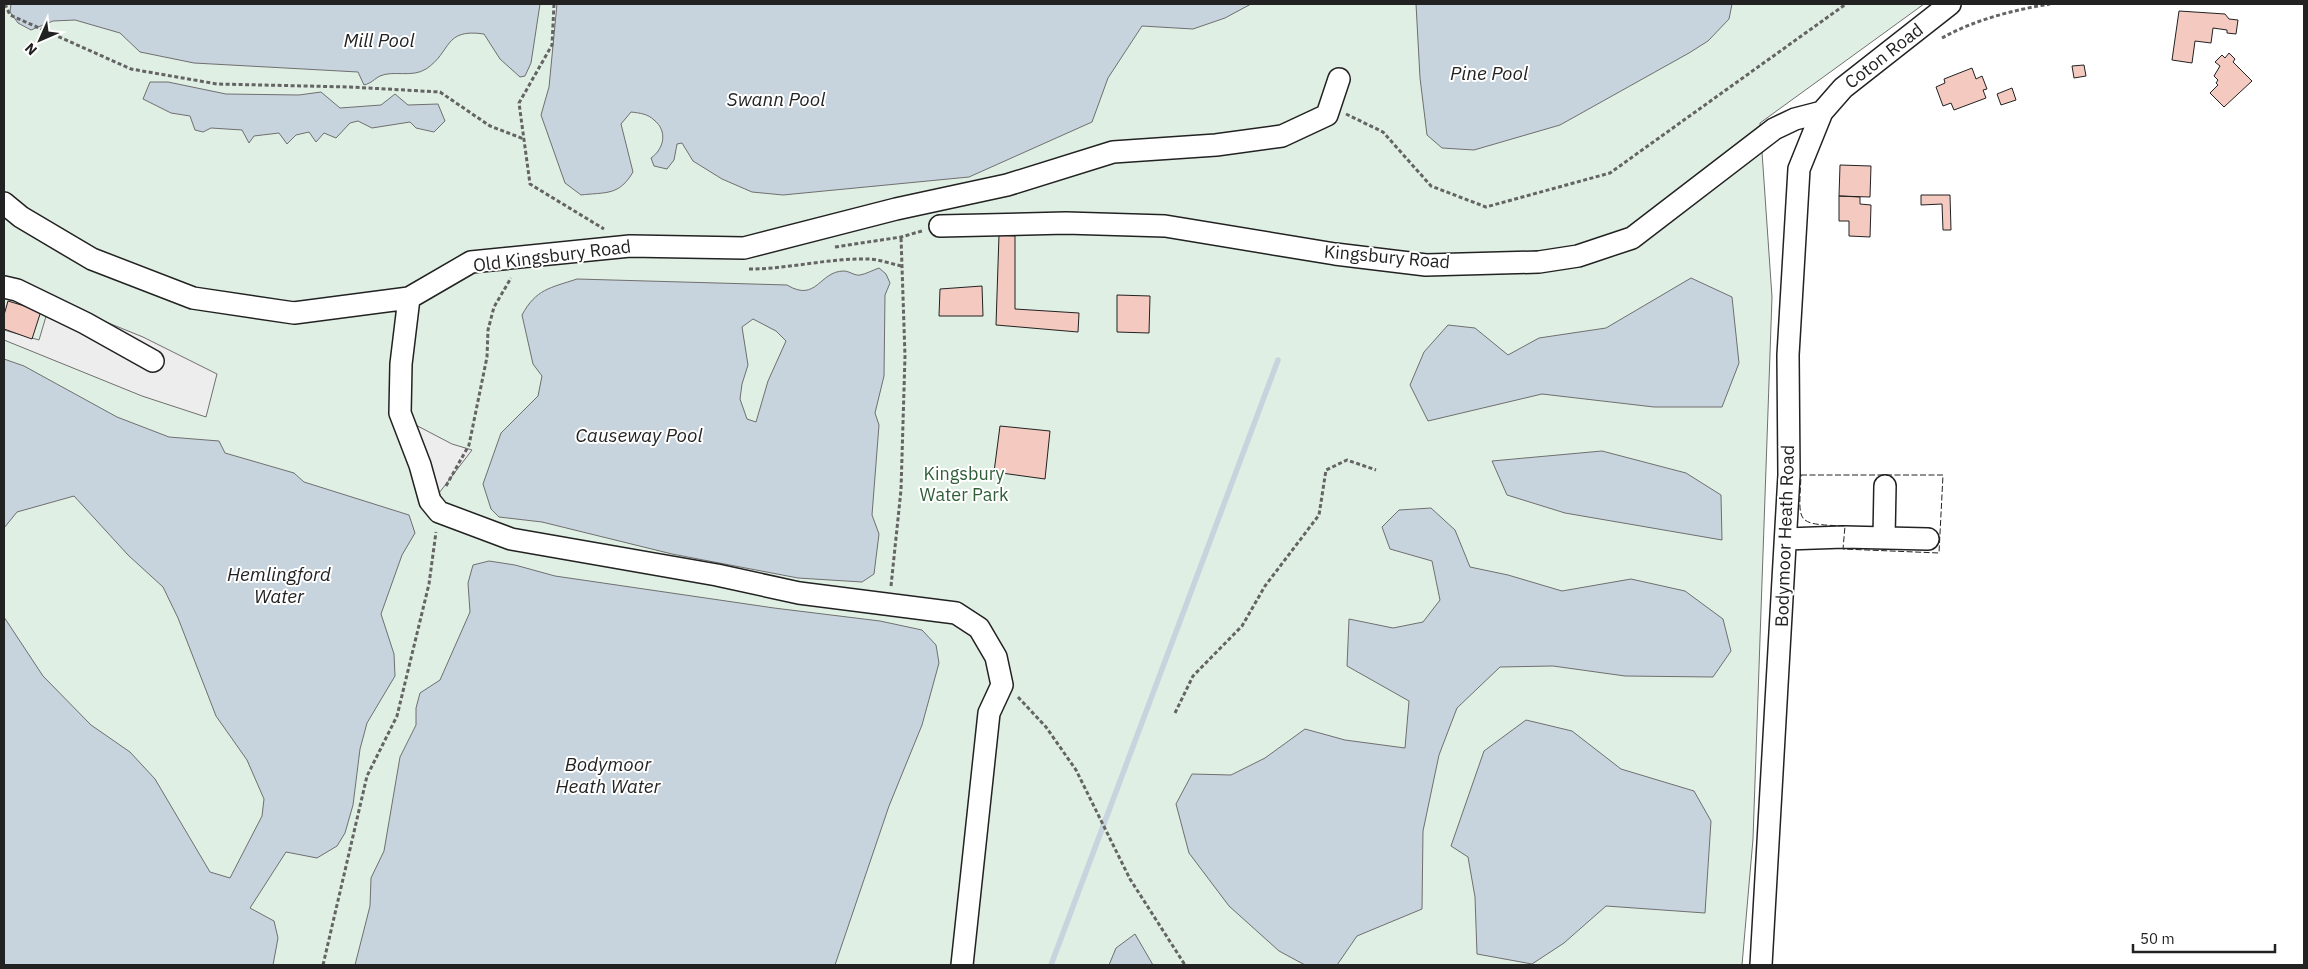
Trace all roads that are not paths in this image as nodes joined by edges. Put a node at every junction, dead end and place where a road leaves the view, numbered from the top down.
1 (1950, 4) edge
2 (1339, 79) dead end
3 (1822, 112) junction
4 (4, 203) edge
5 (940, 226) dead end
6 (4, 286) edge
7 (408, 298) junction
8 (153, 360) dead end
9 (1885, 486) dead end
10 (1884, 538) junction
11 (1786, 539) junction
12 (1928, 539) dead end
13 (962, 965) edge
14 (1761, 965) edge

1 - 3 street, Coton Road
2 - 7 street, Old Kingsbury Road
3 - 5 street, Kingsbury Road
3 - 11 street, Bodymoor Heath Road
4 - 7 street, Old Kingsbury Road
6 - 8 street
7 - 13 street
9 - 10 street
10 - 11 street
10 - 12 street
11 - 14 street, Bodymoor Heath Road

